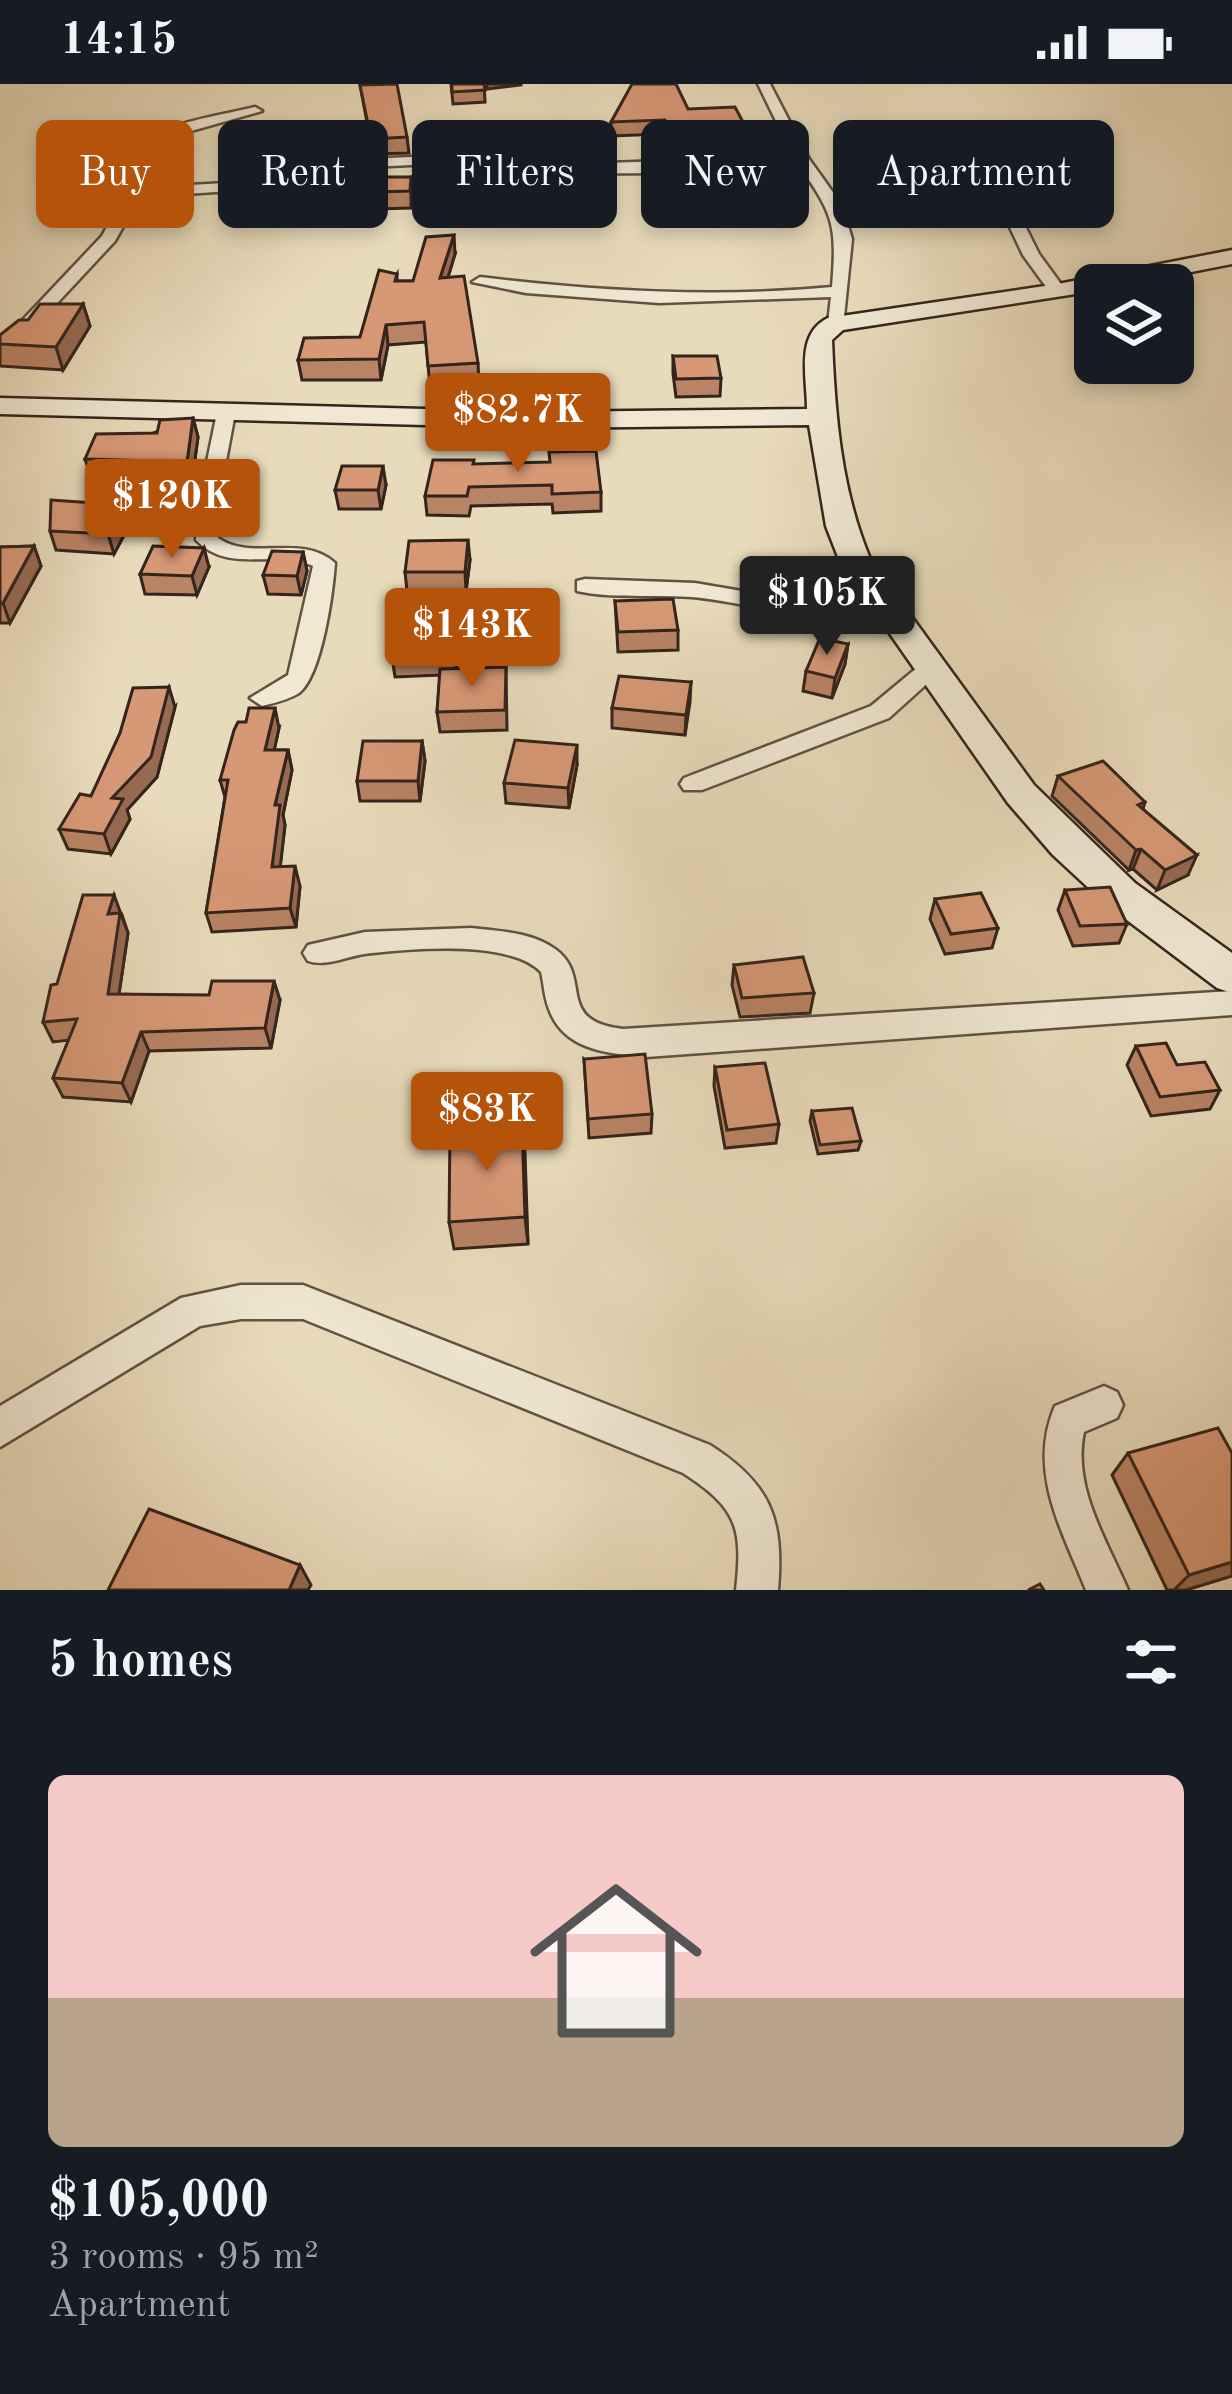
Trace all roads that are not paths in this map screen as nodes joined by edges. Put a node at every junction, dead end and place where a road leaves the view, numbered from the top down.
1 (764, 84) edge
2 (255, 111) dead end
3 (782, 120) edge
4 (194, 128) edge
5 (809, 170) edge
6 (115, 228) edge
7 (1018, 228) edge
8 (1232, 257) edge
9 (480, 283) dead end
10 (839, 291) junction
11 (1058, 291) junction
12 (837, 323) junction
13 (0, 355) edge
14 (0, 406) edge
15 (226, 413) junction
16 (820, 417) junction
17 (585, 586) dead end
18 (883, 602) junction
19 (932, 667) junction
20 (262, 698) dead end
21 (693, 784) dead end
22 (318, 953) dead end
23 (1232, 976) edge
24 (1232, 1003) edge
25 (1105, 1405) dead end
26 (0, 1428) edge
27 (757, 1590) edge
28 (1107, 1590) edge

1 - 3 street
2 - 4 street
5 - 10 street
6 - 13 street
7 - 11 street
8 - 11 street
9 - 10 street
10 - 12 street
11 - 12 street
12 - 16 street
14 - 15 street
15 - 16 street
15 - 20 street
16 - 18 street
17 - 18 street
18 - 19 street
19 - 21 street
19 - 23 street
22 - 24 street
25 - 28 street
26 - 27 street

